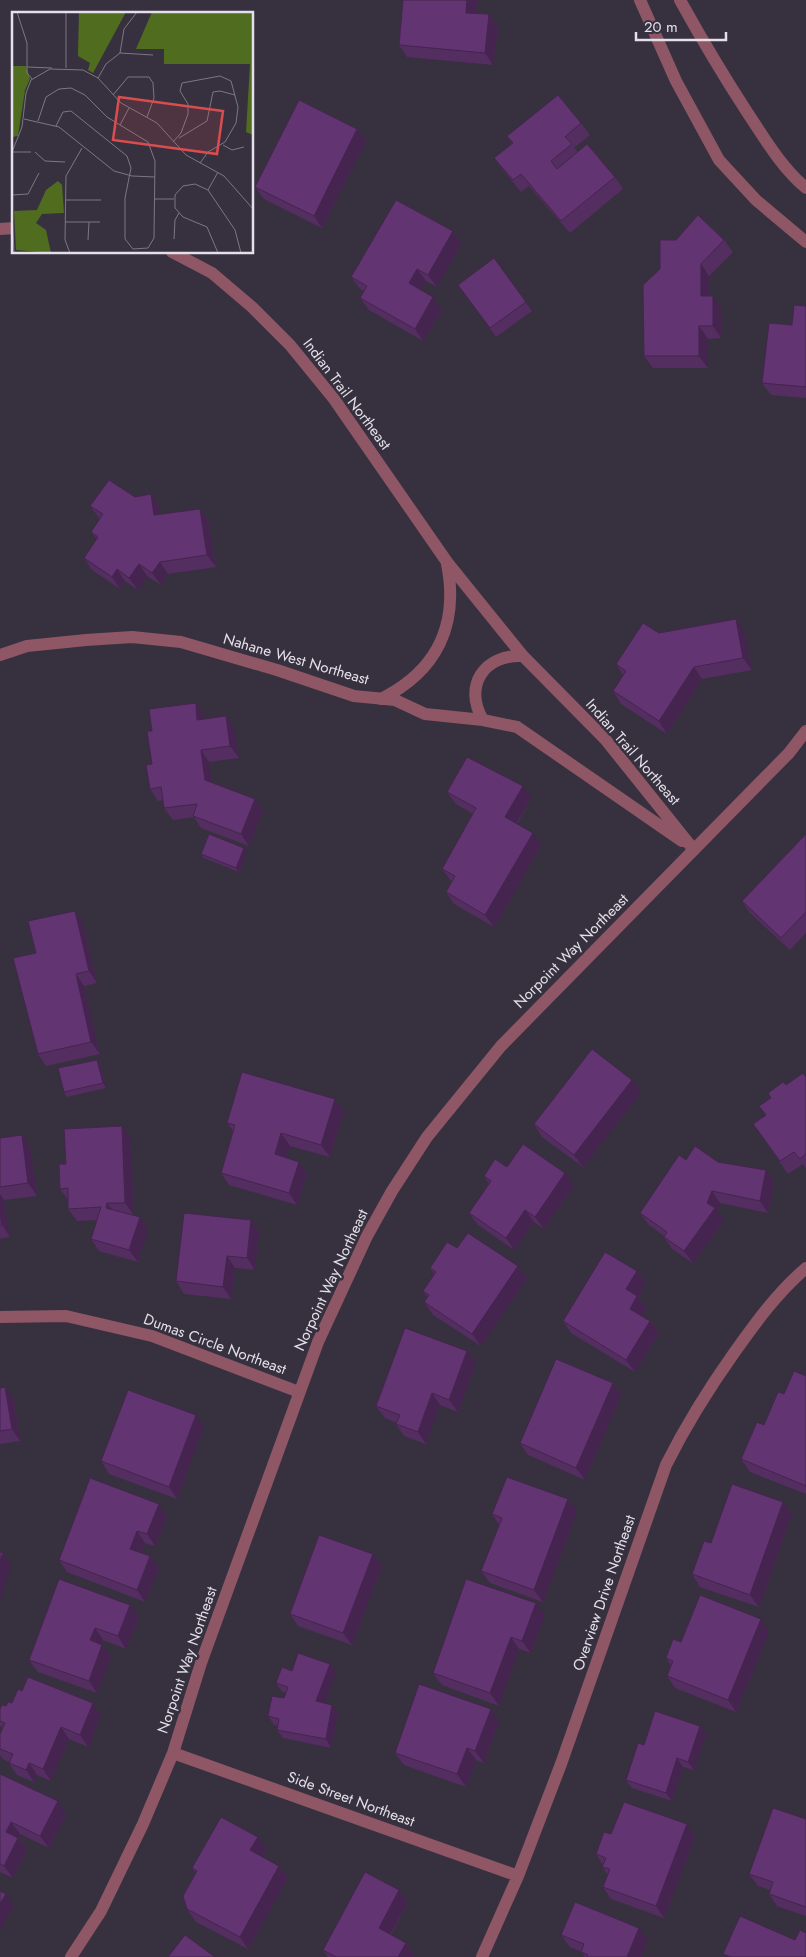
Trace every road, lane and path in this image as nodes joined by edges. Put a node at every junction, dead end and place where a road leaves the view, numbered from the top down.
1 (640, 0) edge
2 (680, 0) edge
3 (806, 188) edge
4 (806, 242) edge
5 (176, 254) edge
6 (447, 562) junction
7 (0, 655) edge
8 (523, 656) junction
9 (381, 699) junction
10 (483, 720) junction
11 (806, 731) edge
12 (694, 850) junction
13 (806, 1268) edge
14 (0, 1317) edge
15 (299, 1392) junction
16 (173, 1753) junction
17 (518, 1876) junction
18 (70, 1957) edge
19 (482, 1957) edge

1 - 4 street
2 - 3 street
5 - 6 street, Indian Trail Northeast
6 - 8 street, Indian Trail Northeast
6 - 9 street, Indian Trail Northeast
7 - 9 street, Nahane West Northeast
8 - 10 street
8 - 12 street, Indian Trail Northeast
9 - 10 street, Nahane West Northeast
10 - 12 street, Nahane West Northeast
11 - 12 street, Norpoint Way Northeast
12 - 15 street, Norpoint Way Northeast
13 - 17 street, Overview Drive Northeast
14 - 15 street, Dumas Circle Northeast
15 - 16 street, Norpoint Way Northeast
16 - 17 street, Side Street Northeast
16 - 18 street, Norpoint Way Northeast
17 - 19 street, Overview Drive Northeast

